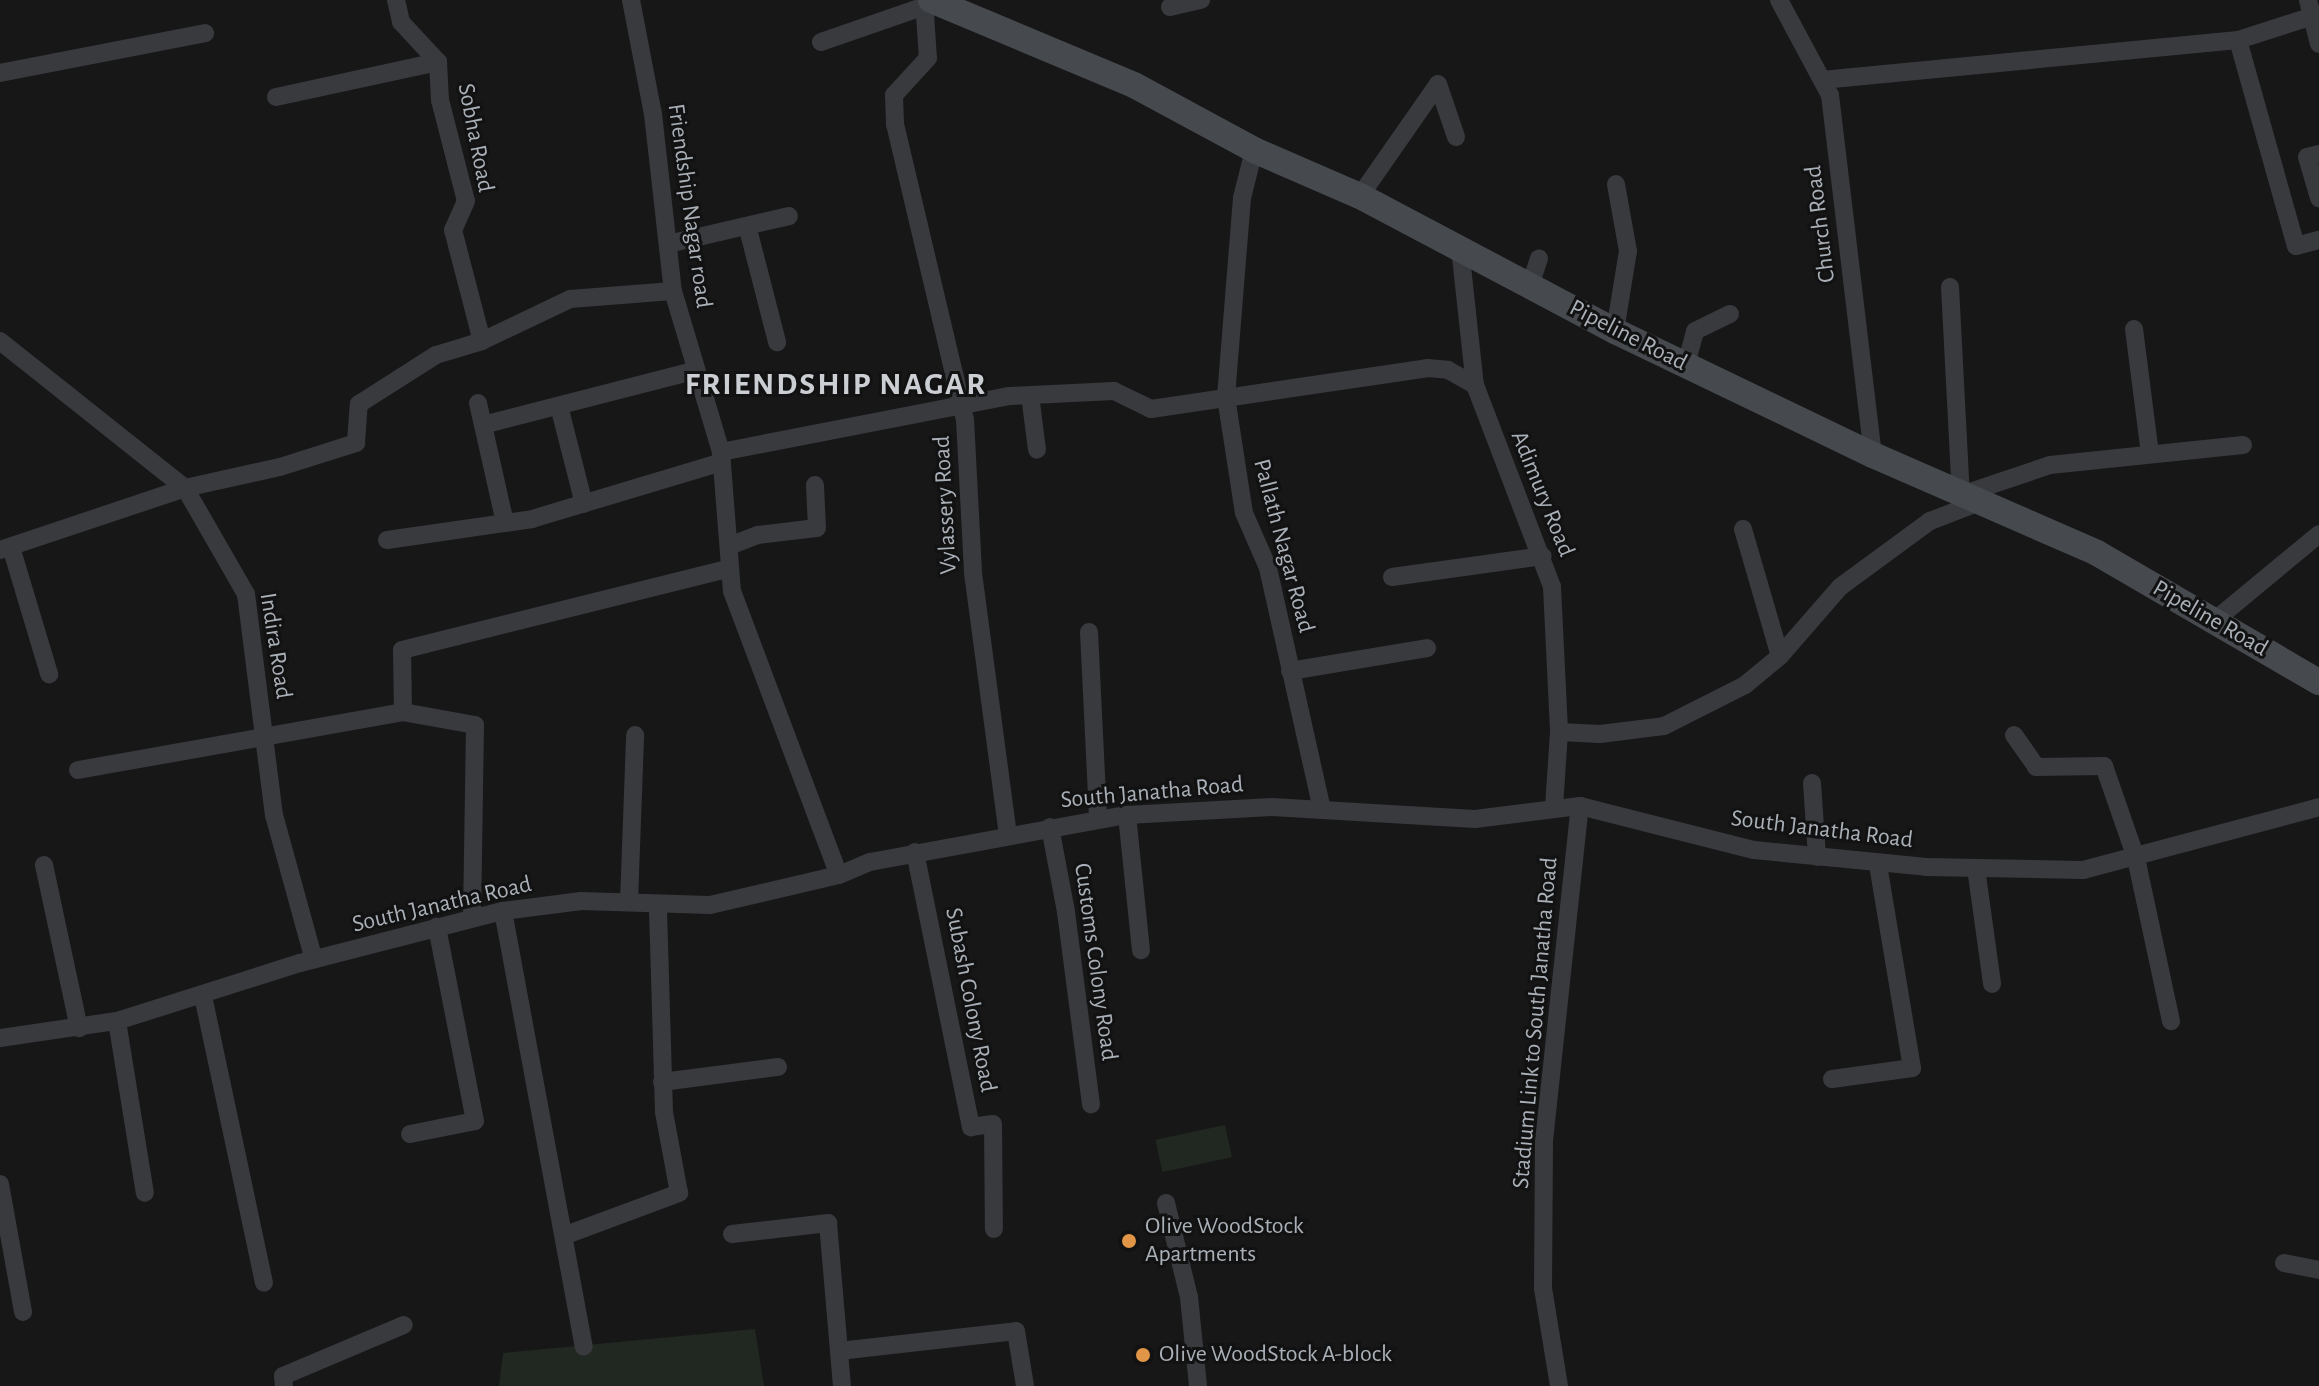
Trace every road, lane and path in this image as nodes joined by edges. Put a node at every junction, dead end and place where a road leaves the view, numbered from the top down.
1 (396, 0) edge
2 (631, 0) edge
3 (1201, 0) edge
4 (1779, 0) edge
5 (927, 2) edge
6 (1170, 7) dead end
7 (2313, 10) edge
8 (205, 33) dead end
9 (2238, 40) junction
10 (821, 42) dead end
11 (2319, 44) edge
12 (438, 62) junction
13 (0, 73) edge
14 (1822, 80) junction
15 (276, 97) dead end
16 (1456, 137) dead end
17 (1254, 150) junction
18 (2319, 154) edge
19 (1616, 184) dead end
20 (1360, 196) junction
21 (2319, 198) edge
22 (789, 216) dead end
23 (748, 229) junction
24 (2319, 240) edge
25 (668, 244) junction
26 (1460, 248) junction
27 (1539, 258) dead end
28 (1530, 286) junction
29 (1950, 287) dead end
30 (673, 291) junction
31 (1730, 314) dead end
32 (2134, 329) dead end
33 (1615, 331) junction
34 (0, 341) edge
35 (482, 341) junction
36 (777, 342) dead end
37 (1686, 365) junction
38 (694, 371) junction
39 (1475, 385) junction
40 (1030, 395) junction
41 (1226, 397) junction
42 (961, 402) junction
43 (478, 403) dead end
44 (559, 406) junction
45 (483, 425) junction
46 (2243, 445) dead end
47 (1037, 450) dead end
48 (2150, 454) junction
49 (1873, 455) junction
50 (721, 457) junction
51 (815, 485) dead end
52 (185, 488) junction
53 (1969, 499) junction
54 (584, 504) junction
55 (505, 523) junction
56 (1743, 529) dead end
57 (2319, 534) edge
58 (387, 540) dead end
59 (729, 546) junction
60 (6, 548) edge
61 (1543, 556) junction
62 (730, 568) junction
63 (1392, 577) dead end
64 (2214, 621) junction
65 (1089, 632) dead end
66 (1427, 648) dead end
67 (1780, 656) junction
68 (1290, 671) junction
69 (49, 674) dead end
70 (2319, 682) edge
71 (403, 712) junction
72 (1559, 732) junction
73 (635, 735) dead end
74 (2014, 735) dead end
75 (264, 737) junction
76 (78, 770) dead end
77 (1812, 783) dead end
78 (1580, 806) junction
79 (1554, 807) junction
80 (2319, 807) edge
81 (1322, 810) junction
82 (1127, 815) junction
83 (1098, 819) junction
84 (1050, 827) junction
85 (1008, 835) junction
86 (915, 852) junction
87 (1817, 857) junction
88 (2136, 858) junction
89 (1878, 864) junction
90 (44, 865) dead end
91 (1976, 868) junction
92 (839, 875) junction
93 (629, 902) junction
94 (658, 906) junction
95 (503, 911) junction
96 (472, 917) junction
97 (437, 927) junction
98 (1141, 950) dead end
99 (314, 960) junction
100 (1992, 984) dead end
101 (203, 996) junction
102 (117, 1021) junction
103 (2171, 1021) dead end
104 (79, 1028) junction
105 (0, 1038) edge
106 (778, 1067) dead end
107 (1832, 1079) dead end
108 (662, 1082) junction
109 (1091, 1104) dead end
110 (410, 1134) dead end
111 (0, 1184) edge
112 (145, 1193) dead end
113 (1166, 1203) dead end
114 (994, 1229) dead end
115 (732, 1234) dead end
116 (566, 1235) junction
117 (2284, 1263) dead end
118 (2319, 1270) edge
119 (264, 1283) dead end
120 (23, 1312) dead end
121 (404, 1325) dead end
122 (584, 1347) dead end
123 (839, 1351) junction
124 (284, 1386) edge
125 (842, 1386) edge
126 (1025, 1386) edge
127 (1198, 1386) edge
128 (1559, 1386) edge

1 - 12 street, Sobha Road
2 - 25 street, Friendship Nagar road
3 - 6 street
4 - 14 street, Church Road
5 - 10 street
5 - 17 street, Pipeline Road
5 - 42 street, Vylassery Road
7 - 9 street
7 - 11 street
8 - 13 street
9 - 14 street
9 - 24 street
12 - 15 street
12 - 35 street, Sobha Road
14 - 49 street, Church Road
16 - 20 street
17 - 20 street, Pipeline Road
17 - 41 street, Pallath Nagar Road
18 - 21 street
19 - 33 street
20 - 26 street, Pipeline Road
22 - 23 street
23 - 25 street
23 - 36 street
25 - 30 street, Friendship Nagar road
26 - 28 street, Pipeline Road
26 - 39 street, Adimury Road
27 - 28 street
28 - 33 street, Pipeline Road
29 - 53 street
30 - 35 street
30 - 38 street, Friendship Nagar road
31 - 37 street
32 - 48 street
33 - 37 street, Pipeline Road
34 - 52 street, Indira Road
35 - 52 street
37 - 49 street, Pipeline Road
38 - 44 street
38 - 50 street, Friendship Nagar road
39 - 41 street
39 - 61 street, Adimury Road
40 - 41 street
40 - 42 street
40 - 47 street
41 - 68 street, Pallath Nagar Road
42 - 50 street
42 - 85 street, Vylassery Road
43 - 45 street
44 - 45 street
44 - 54 street
45 - 55 street
46 - 48 street
48 - 53 street
49 - 53 street, Pipeline Road
50 - 54 street
50 - 59 street, Friendship Nagar road
51 - 59 street
52 - 60 street
52 - 75 street, Indira Road
53 - 64 street, Pipeline Road
53 - 67 street
54 - 55 street
55 - 58 street
56 - 67 street
57 - 64 street
59 - 62 street, Friendship Nagar road
60 - 69 street
61 - 63 street
61 - 72 street, Adimury Road
62 - 71 street
62 - 92 street, Friendship Nagar road
64 - 70 street, Pipeline Road
65 - 83 street
66 - 68 street
67 - 72 street
68 - 81 street, Pallath Nagar Road
71 - 75 street
71 - 96 street
72 - 79 street, Adimury Road
73 - 93 street
74 - 88 street
75 - 76 street
75 - 99 street, Indira Road
77 - 87 street
78 - 79 street, South Janatha Road
78 - 87 street, South Janatha Road
78 - 128 street, Stadium Link to South Janatha Road
79 - 81 street, South Janatha Road
80 - 88 street, South Janatha Road
81 - 82 street, South Janatha Road
82 - 83 street, South Janatha Road
82 - 98 street
83 - 84 street, South Janatha Road
84 - 85 street, South Janatha Road
84 - 109 street, Customs Colony Road
85 - 86 street, South Janatha Road
86 - 92 street, South Janatha Road
86 - 114 street, Subash Colony Road
87 - 89 street, South Janatha Road
88 - 91 street, South Janatha Road
88 - 103 street
89 - 91 street, South Janatha Road
89 - 107 street
90 - 104 street
91 - 100 street
92 - 94 street, South Janatha Road
93 - 94 street, South Janatha Road
93 - 95 street, South Janatha Road
94 - 108 street
95 - 96 street, South Janatha Road
95 - 116 street
96 - 97 street, South Janatha Road
97 - 99 street, South Janatha Road
97 - 110 street
99 - 101 street, South Janatha Road
101 - 102 street, South Janatha Road
101 - 119 street
102 - 104 street, South Janatha Road
102 - 112 street
104 - 105 street, South Janatha Road
106 - 108 street
108 - 116 street
111 - 120 street
113 - 127 street
115 - 123 street
116 - 122 street
117 - 118 street
121 - 124 street
123 - 125 street
123 - 126 street

